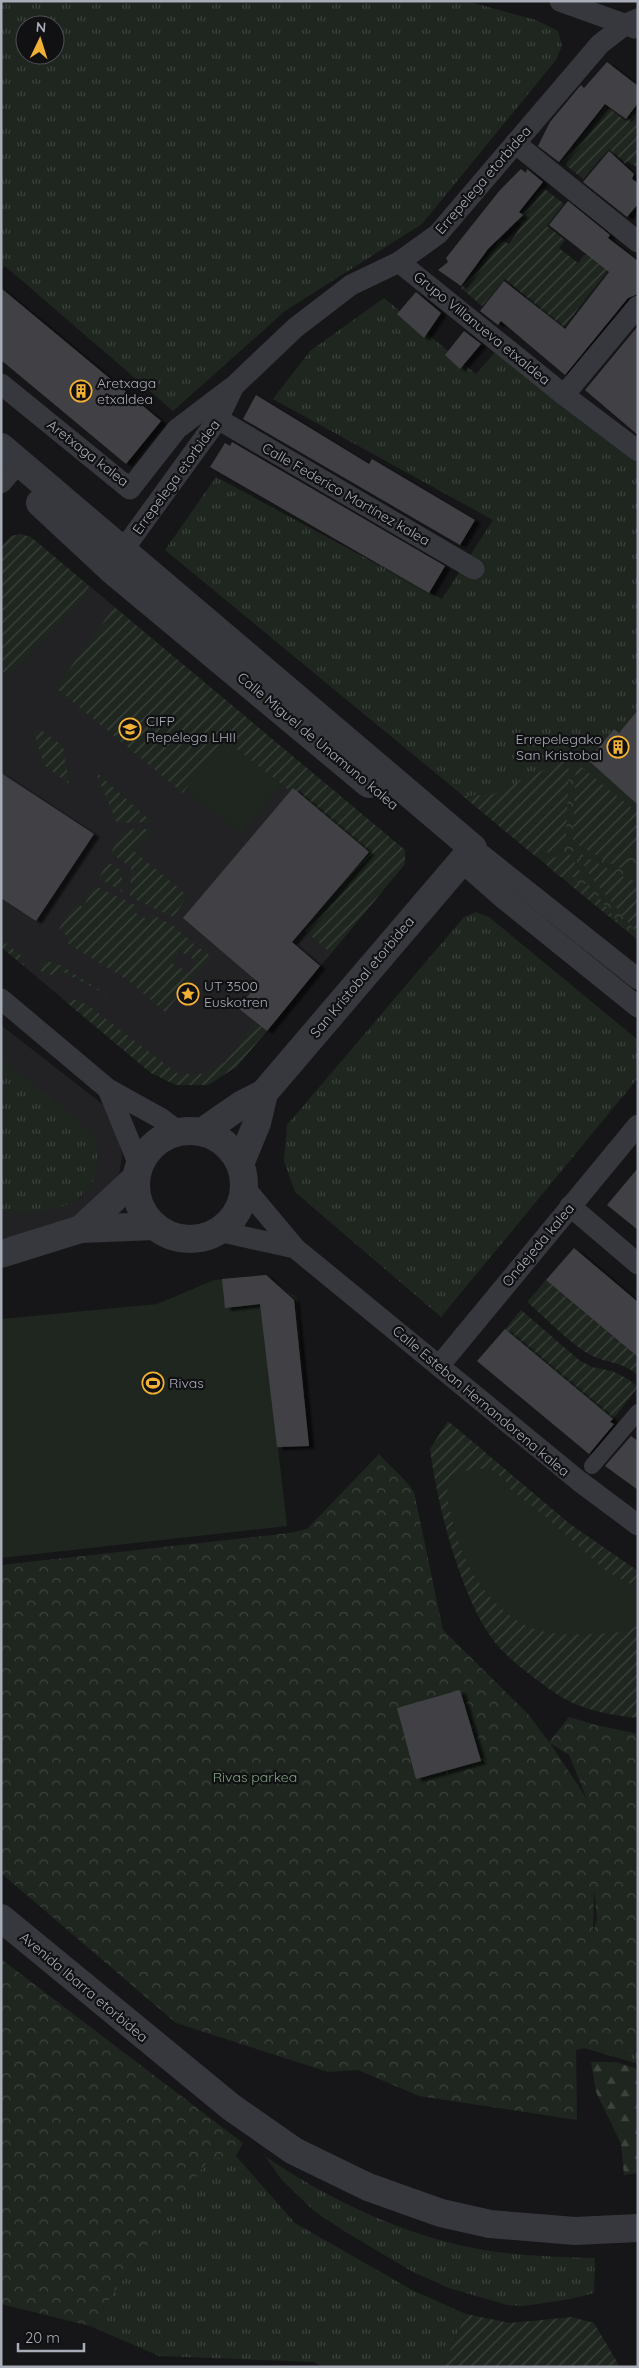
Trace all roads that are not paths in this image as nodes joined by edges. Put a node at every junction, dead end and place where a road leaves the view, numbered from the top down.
1 (565, 2) edge
2 (634, 24) edge
3 (515, 143) junction
4 (638, 242) edge
5 (399, 262) junction
6 (638, 306) edge
7 (1, 384) edge
8 (234, 386) junction
9 (564, 395) junction
10 (218, 419) junction
11 (638, 451) edge
12 (6, 467) edge
13 (123, 550) junction
14 (474, 569) dead end
15 (468, 855) junction
16 (638, 979) edge
17 (1, 1000) edge
18 (638, 1007) edge
19 (108, 1089) junction
20 (264, 1093) junction
21 (638, 1125) edge
22 (190, 1132) junction
23 (138, 1172) junction
24 (242, 1176) junction
25 (570, 1206) junction
26 (155, 1226) junction
27 (81, 1229) junction
28 (218, 1231) junction
29 (296, 1248) junction
30 (1, 1254) edge
31 (638, 1264) edge
32 (439, 1366) junction
33 (638, 1412) edge
34 (592, 1466) dead end
35 (638, 1525) edge
36 (1, 1918) edge
37 (638, 2228) edge

1 - 2 street
2 - 3 street, Errepelega etorbidea
3 - 4 street
3 - 5 street, Errepelega etorbidea
5 - 8 street, Errepelega etorbidea
5 - 9 street, Grupo Villanueva etxaldea
6 - 9 street
7 - 8 street, Aretxaga kalea
8 - 10 street, Errepelega etorbidea
9 - 11 street, Grupo Villanueva etxaldea
10 - 13 street, Errepelega etorbidea
10 - 14 street, Calle Federico Martínez kalea
12 - 13 street, Calle Miguel de Unamuno kalea
12 - 15 street, Calle Miguel de Unamuno kalea
13 - 15 street, Calle Miguel de Unamuno kalea
15 - 16 street, Calle Miguel de Unamuno kalea
15 - 18 street, Calle Miguel de Unamuno kalea
15 - 20 street, San Kristobal etorbidea
17 - 19 street
19 - 22 street
19 - 23 street
20 - 22 street, San Kristobal etorbidea
20 - 24 street, San Kristobal etorbidea
21 - 25 street, Ondejeda kalea
22 - 23 street
22 - 24 street
23 - 26 street
23 - 27 street
24 - 28 street
24 - 29 street, Calle Esteban Hernandorena kalea
25 - 31 street
25 - 32 street, Ondejeda kalea
26 - 27 street
26 - 28 street
27 - 30 street
28 - 29 street
29 - 32 street, Calle Esteban Hernandorena kalea
32 - 35 street, Calle Esteban Hernandorena kalea
33 - 34 street
36 - 37 street, Avenida Ibarra etorbidea

